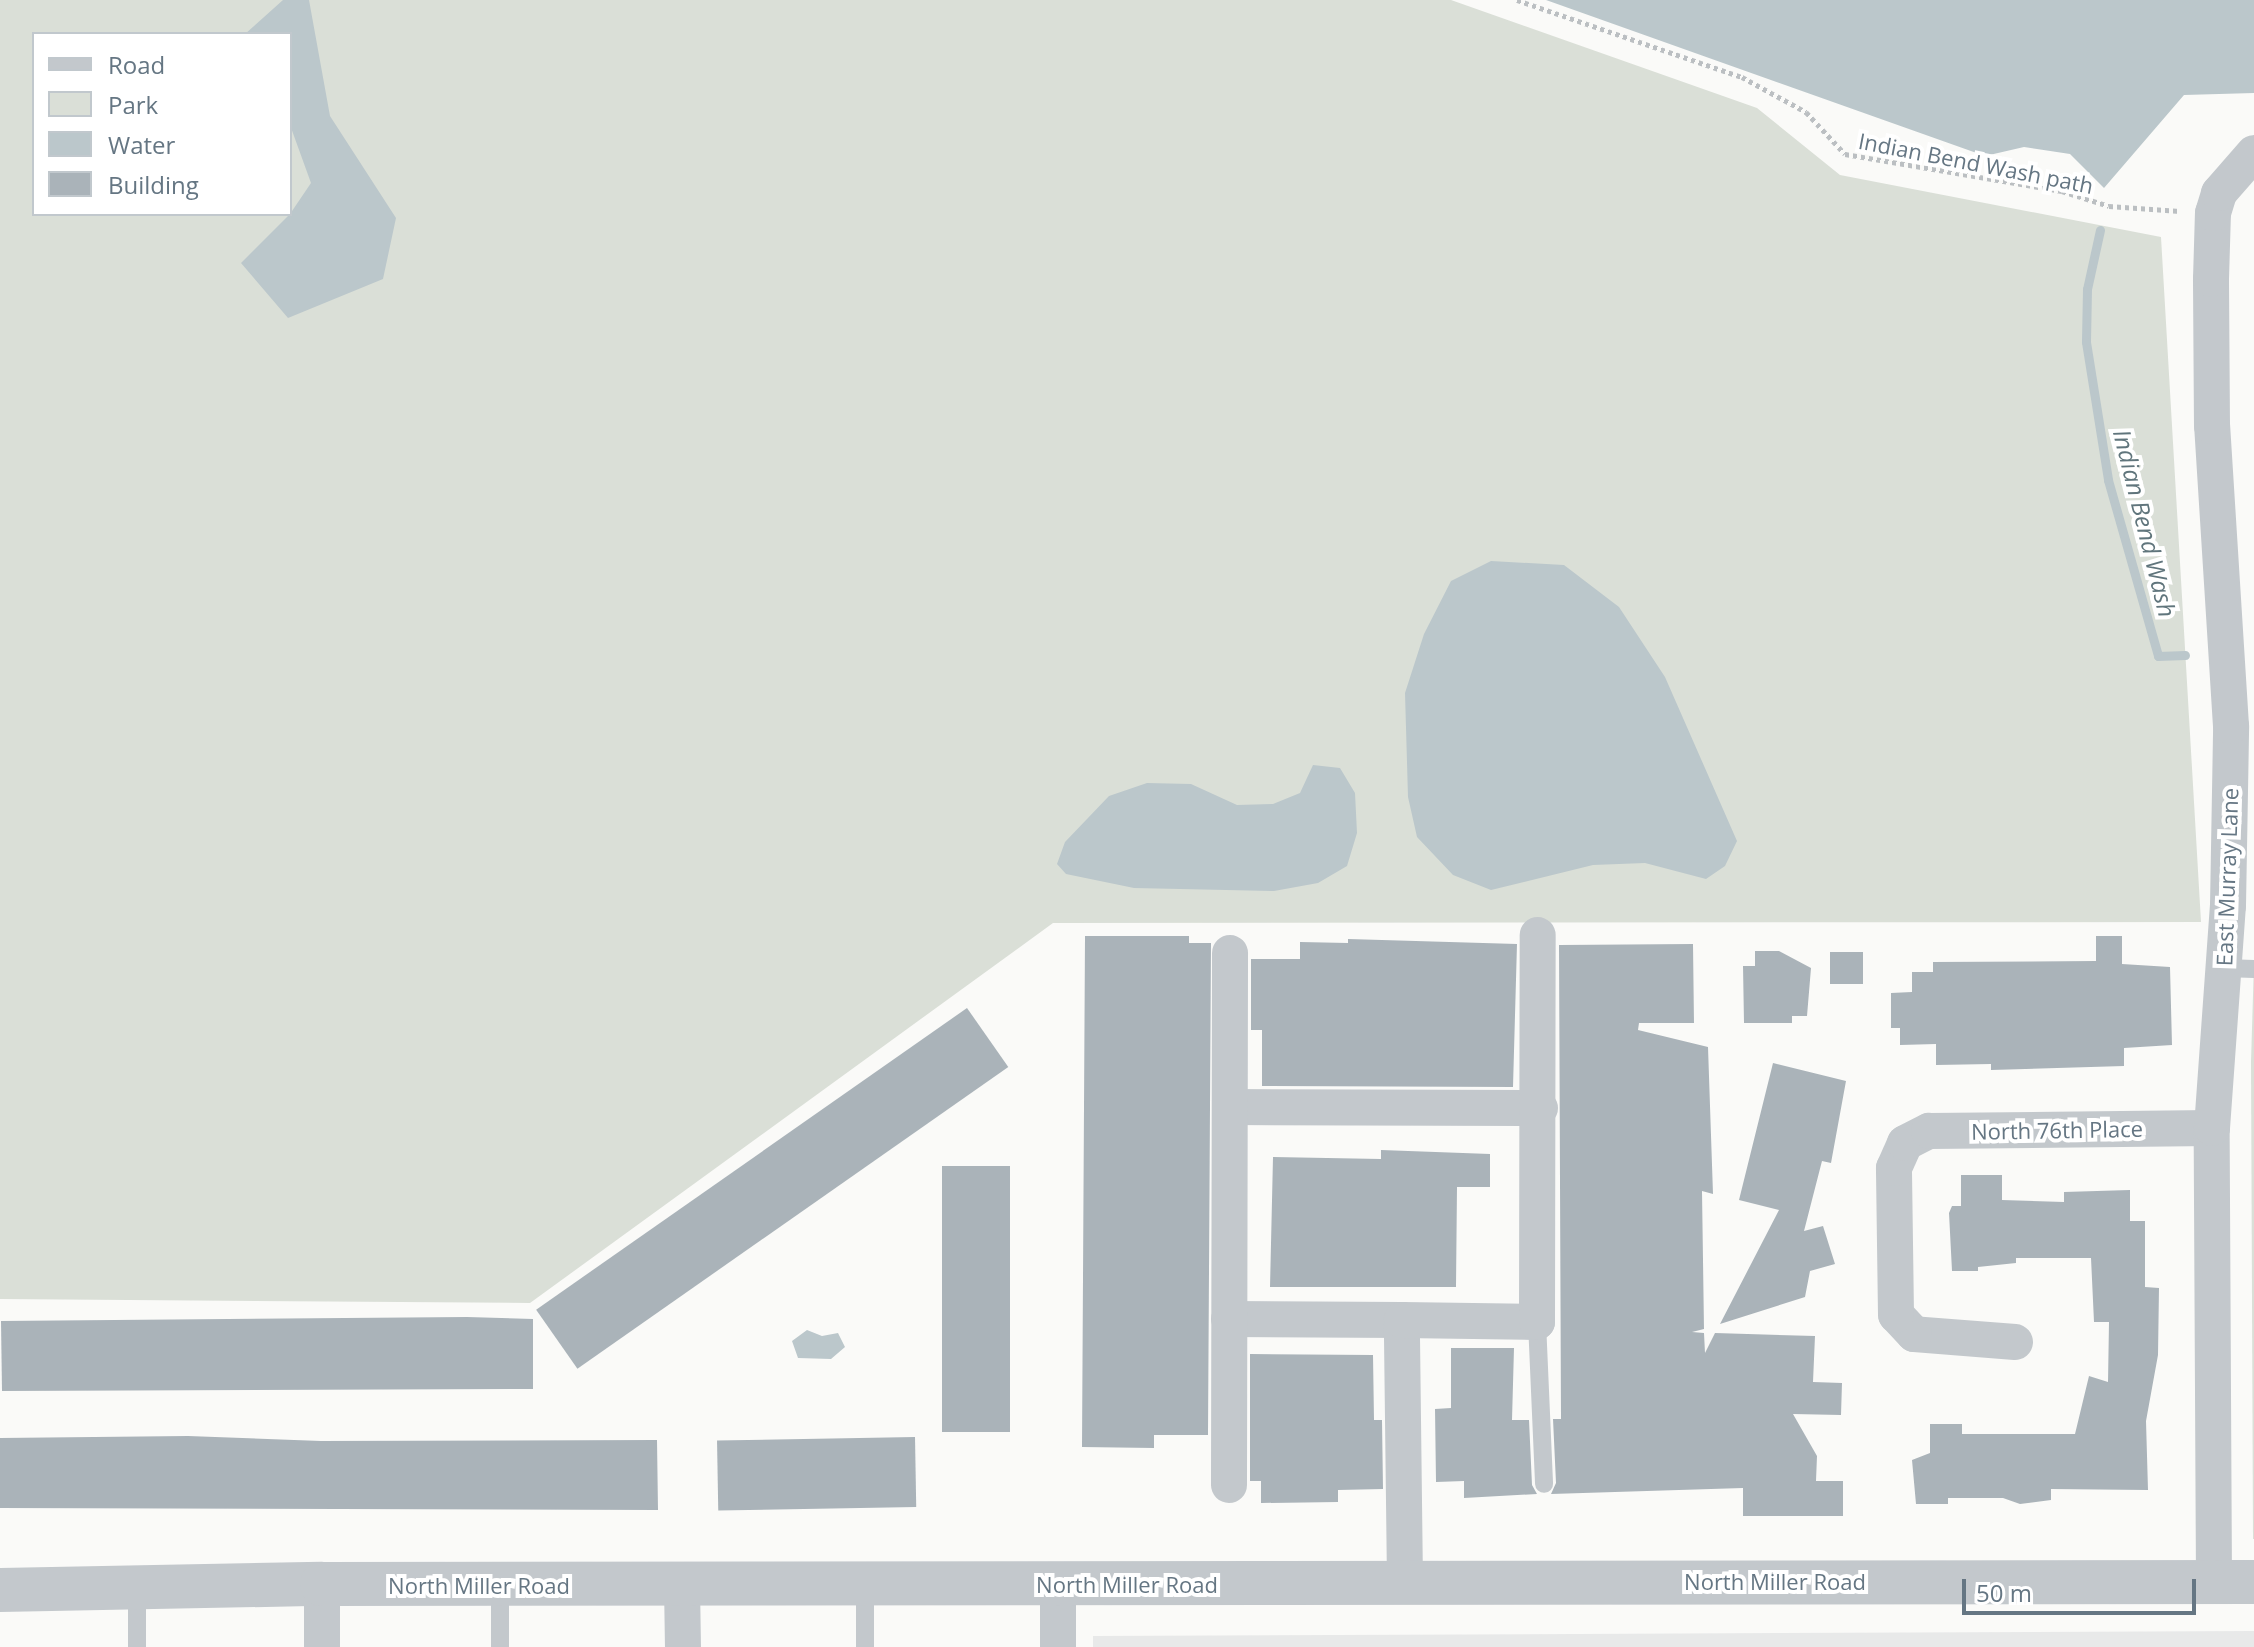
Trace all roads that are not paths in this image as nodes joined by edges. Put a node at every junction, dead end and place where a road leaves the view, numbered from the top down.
1 (2242, 164) edge
2 (2243, 726) edge
3 (1538, 935) dead end
4 (1230, 953) dead end
5 (2239, 969) edge
6 (1232, 1107) junction
7 (1540, 1108) junction
8 (2212, 1128) junction
9 (1229, 1319) junction
10 (1402, 1320) junction
11 (1537, 1322) junction
12 (2015, 1342) dead end
13 (1544, 1484) dead end
14 (1229, 1485) dead end
15 (2234, 1582) edge
16 (1405, 1583) junction
17 (322, 1584) junction
18 (682, 1585) junction
19 (865, 1585) junction
20 (1058, 1586) junction
21 (500, 1587) junction
22 (137, 1589) junction
23 (0, 1590) edge
24 (137, 1647) edge
25 (322, 1647) edge
26 (500, 1647) edge
27 (683, 1647) edge
28 (865, 1647) edge
29 (1058, 1647) edge

1 - 2 street, East Murray Lane
2 - 5 street, East Murray Lane
3 - 7 street
4 - 6 street
5 - 8 street, East Murray Lane
6 - 7 street
6 - 9 street
7 - 11 street
8 - 12 street, North 76th Place
8 - 15 street, East Murray Lane
9 - 10 street
9 - 14 street
10 - 11 street
10 - 16 street
11 - 13 lane
15 - 16 street, North Miller Road
16 - 20 street, North Miller Road
17 - 21 street, North Miller Road
17 - 22 street, North Miller Road
17 - 25 street
18 - 19 street, North Miller Road
18 - 21 street, North Miller Road
18 - 27 street
19 - 20 street, North Miller Road
19 - 28 lane
20 - 29 street
21 - 26 lane
22 - 23 street, North Miller Road
22 - 24 lane

